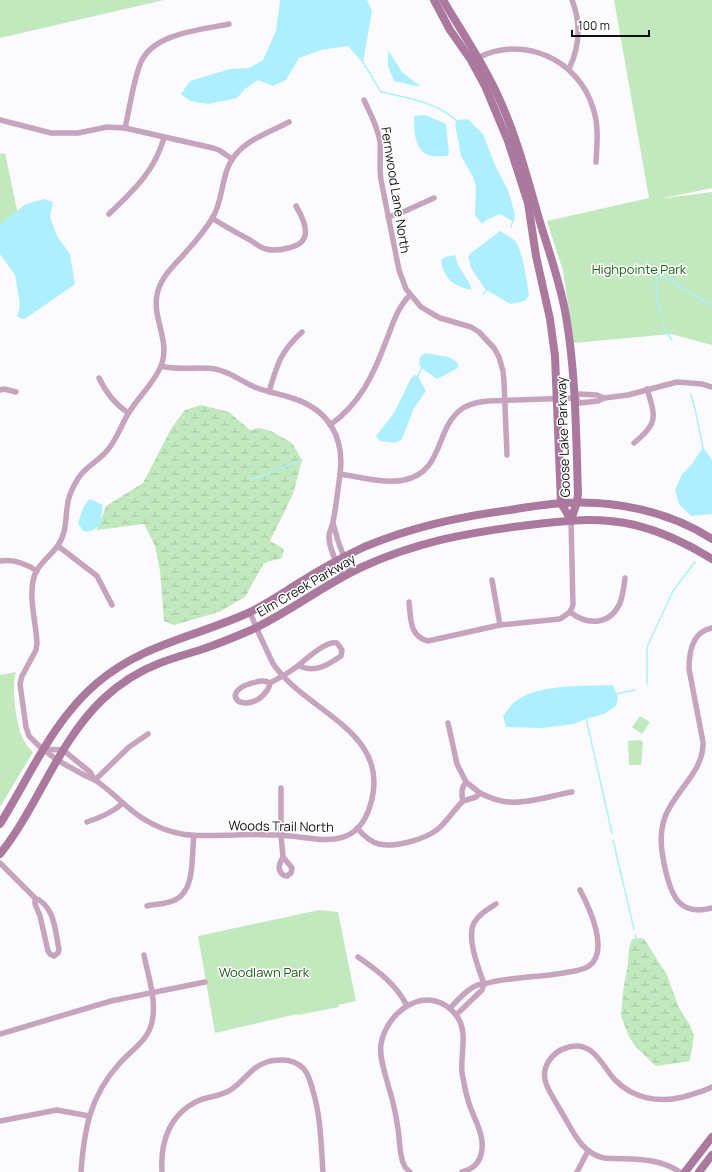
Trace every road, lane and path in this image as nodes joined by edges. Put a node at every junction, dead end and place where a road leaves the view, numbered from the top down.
1 (434, 0) edge
2 (443, 0) edge
3 (572, 0) edge
4 (229, 24) dead end
5 (478, 58) junction
6 (569, 68) junction
7 (364, 100) dead end
8 (0, 120) edge
9 (289, 122) dead end
10 (125, 128) junction
11 (164, 138) junction
12 (232, 159) junction
13 (596, 162) dead end
14 (434, 198) dead end
15 (296, 206) dead end
16 (109, 214) dead end
17 (388, 217) junction
18 (212, 218) junction
19 (410, 295) junction
20 (302, 332) dead end
21 (161, 366) junction
22 (99, 378) dead end
23 (712, 387) edge
24 (647, 389) junction
25 (0, 390) edge
26 (16, 392) dead end
27 (269, 392) junction
28 (575, 398) junction
29 (557, 399) junction
30 (505, 400) junction
31 (128, 412) junction
32 (330, 425) junction
33 (634, 443) dead end
34 (507, 455) dead end
35 (340, 474) junction
36 (577, 502) junction
37 (561, 503) junction
38 (570, 520) junction
39 (712, 539) edge
40 (58, 546) junction
41 (340, 559) junction
42 (712, 559) edge
43 (0, 561) edge
44 (37, 571) junction
45 (350, 573) junction
46 (343, 577) junction
47 (626, 578) dead end
48 (492, 580) dead end
49 (410, 602) dead end
50 (112, 605) dead end
51 (250, 612) junction
52 (570, 612) junction
53 (500, 625) junction
54 (256, 628) junction
55 (712, 628) edge
56 (299, 666) junction
57 (283, 676) junction
58 (270, 683) junction
59 (448, 723) dead end
60 (148, 734) dead end
61 (43, 749) junction
62 (63, 750) junction
63 (57, 760) junction
64 (95, 780) junction
65 (466, 782) junction
66 (281, 788) dead end
67 (572, 792) dead end
68 (480, 793) junction
69 (463, 801) junction
70 (123, 803) junction
71 (87, 822) dead end
72 (0, 824) edge
73 (357, 828) junction
74 (281, 835) junction
75 (194, 836) junction
76 (0, 854) edge
77 (283, 857) dead end
78 (0, 863) edge
79 (580, 890) dead end
80 (35, 898) junction
81 (496, 904) dead end
82 (146, 906) dead end
83 (712, 908) edge
84 (144, 955) dead end
85 (358, 958) dead end
86 (205, 982) dead end
87 (484, 984) junction
88 (152, 992) junction
89 (407, 1006) junction
90 (450, 1008) junction
91 (456, 1015) junction
92 (0, 1034) edge
93 (712, 1087) edge
94 (89, 1116) junction
95 (0, 1121) edge
96 (712, 1137) edge
97 (588, 1151) junction
98 (712, 1155) edge
99 (81, 1172) edge
100 (162, 1172) edge
101 (323, 1172) edge
102 (410, 1172) edge
103 (462, 1172) edge
104 (577, 1172) edge
105 (680, 1172) edge
106 (685, 1172) edge
107 (699, 1172) edge

1 - 29 street, Goose Lake Parkway
2 - 5 street, Goose Lake Parkway
3 - 6 street
4 - 10 street
5 - 6 street
5 - 28 street, Goose Lake Parkway
6 - 13 street
7 - 17 street, Fernwood Lane North
8 - 10 street
9 - 12 street
10 - 11 street
11 - 12 street
11 - 16 street
12 - 18 street
14 - 17 street
15 - 18 street
17 - 19 street, Fernwood Lane North
18 - 21 street
19 - 30 street, Fernwood Lane North
19 - 32 street
20 - 27 street
21 - 27 street
21 - 31 street
22 - 31 street
23 - 24 street
24 - 28 street
24 - 33 street
25 - 26 street
27 - 32 street
28 - 29 street
28 - 36 street, Goose Lake Parkway
29 - 30 street
29 - 37 street, Goose Lake Parkway
30 - 34 street, Fernwood Lane North
30 - 35 street
31 - 40 street
32 - 35 street
35 - 41 street
36 - 37 street, Elm Creek Parkway
36 - 38 street, Goose Lake Parkway
36 - 39 street, Elm Creek Parkway
37 - 38 street, Goose Lake Parkway
37 - 41 street, Elm Creek Parkway
38 - 42 street, Elm Creek Parkway
38 - 45 street, Elm Creek Parkway
38 - 52 street
40 - 44 street
40 - 50 street
41 - 45 street
41 - 46 street
41 - 51 street, Elm Creek Parkway
43 - 44 street
44 - 61 street, Woods Trail North
45 - 46 street, Elm Creek Parkway
46 - 54 street, Elm Creek Parkway
47 - 52 street
48 - 53 street
49 - 53 street
51 - 54 street, Woods Trail North
51 - 61 street, Elm Creek Parkway
52 - 53 street
54 - 57 street, Woods Trail North
54 - 62 street, Elm Creek Parkway
55 - 83 street
56 - 56 street
56 - 57 street
57 - 58 street
57 - 73 street, Woods Trail North
58 - 58 street
59 - 65 street
60 - 64 street
61 - 62 street
61 - 63 street, Woods Trail North
61 - 72 street, Elm Creek Parkway
62 - 63 street, Elm Creek Parkway
62 - 64 street, Woods Trail North
63 - 64 street, Woods Trail North
63 - 76 street, Elm Creek Parkway
64 - 70 street, Woods Trail North
65 - 68 street
65 - 69 street
66 - 74 street
67 - 68 street
68 - 69 street
69 - 73 street
70 - 71 street
70 - 75 street, Woods Trail North
73 - 74 street, Woods Trail North
74 - 75 street, Woods Trail North
74 - 77 street
75 - 82 street
78 - 80 street
79 - 87 street
80 - 80 street
81 - 87 street
84 - 88 street
85 - 89 street
86 - 88 street
87 - 90 street
87 - 91 street
88 - 92 street
88 - 94 street
89 - 90 street
89 - 102 street
90 - 91 street
91 - 103 street
93 - 97 street
94 - 95 street
94 - 99 street
96 - 106 street
97 - 104 street
97 - 105 street
98 - 107 street
100 - 101 street

